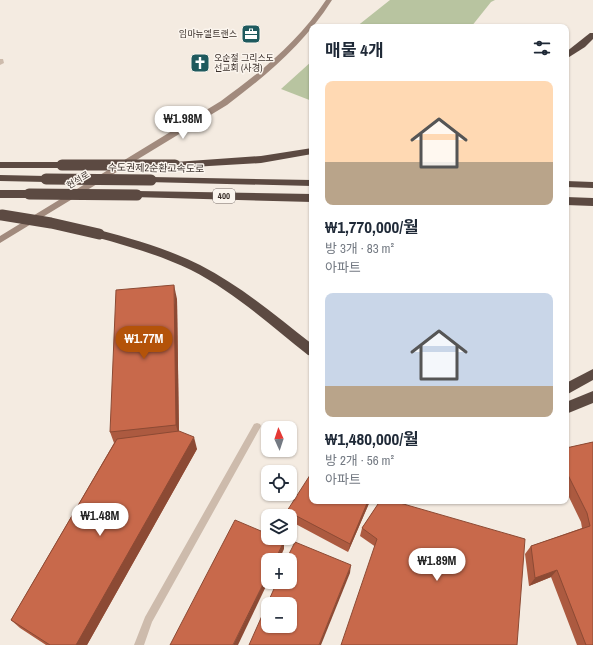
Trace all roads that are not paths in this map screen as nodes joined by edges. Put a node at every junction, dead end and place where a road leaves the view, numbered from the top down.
1 (329, 0) edge
2 (313, 24) edge
3 (309, 29) edge
4 (593, 35) edge
5 (569, 54) edge
6 (309, 151) edge
7 (0, 165) edge
8 (0, 178) edge
9 (309, 183) edge
10 (569, 184) edge
11 (591, 184) edge
12 (0, 194) edge
13 (309, 198) edge
14 (569, 202) edge
15 (591, 202) edge
16 (1, 215) edge
17 (0, 240) edge
18 (309, 349) edge
19 (593, 374) edge
20 (569, 388) edge
21 (593, 397) edge
22 (569, 407) edge
23 (257, 426) dead end
24 (139, 645) edge

1 - 2 street, 현석로
3 - 17 street, 현석로
4 - 5 highway
6 - 7 highway, bridge
8 - 9 highway, 수도권제2순환고속도로 / 400, bridge
10 - 11 highway
12 - 13 highway, 400, bridge
14 - 15 highway
16 - 18 highway, bridge
19 - 20 highway
21 - 22 highway
23 - 24 lane

